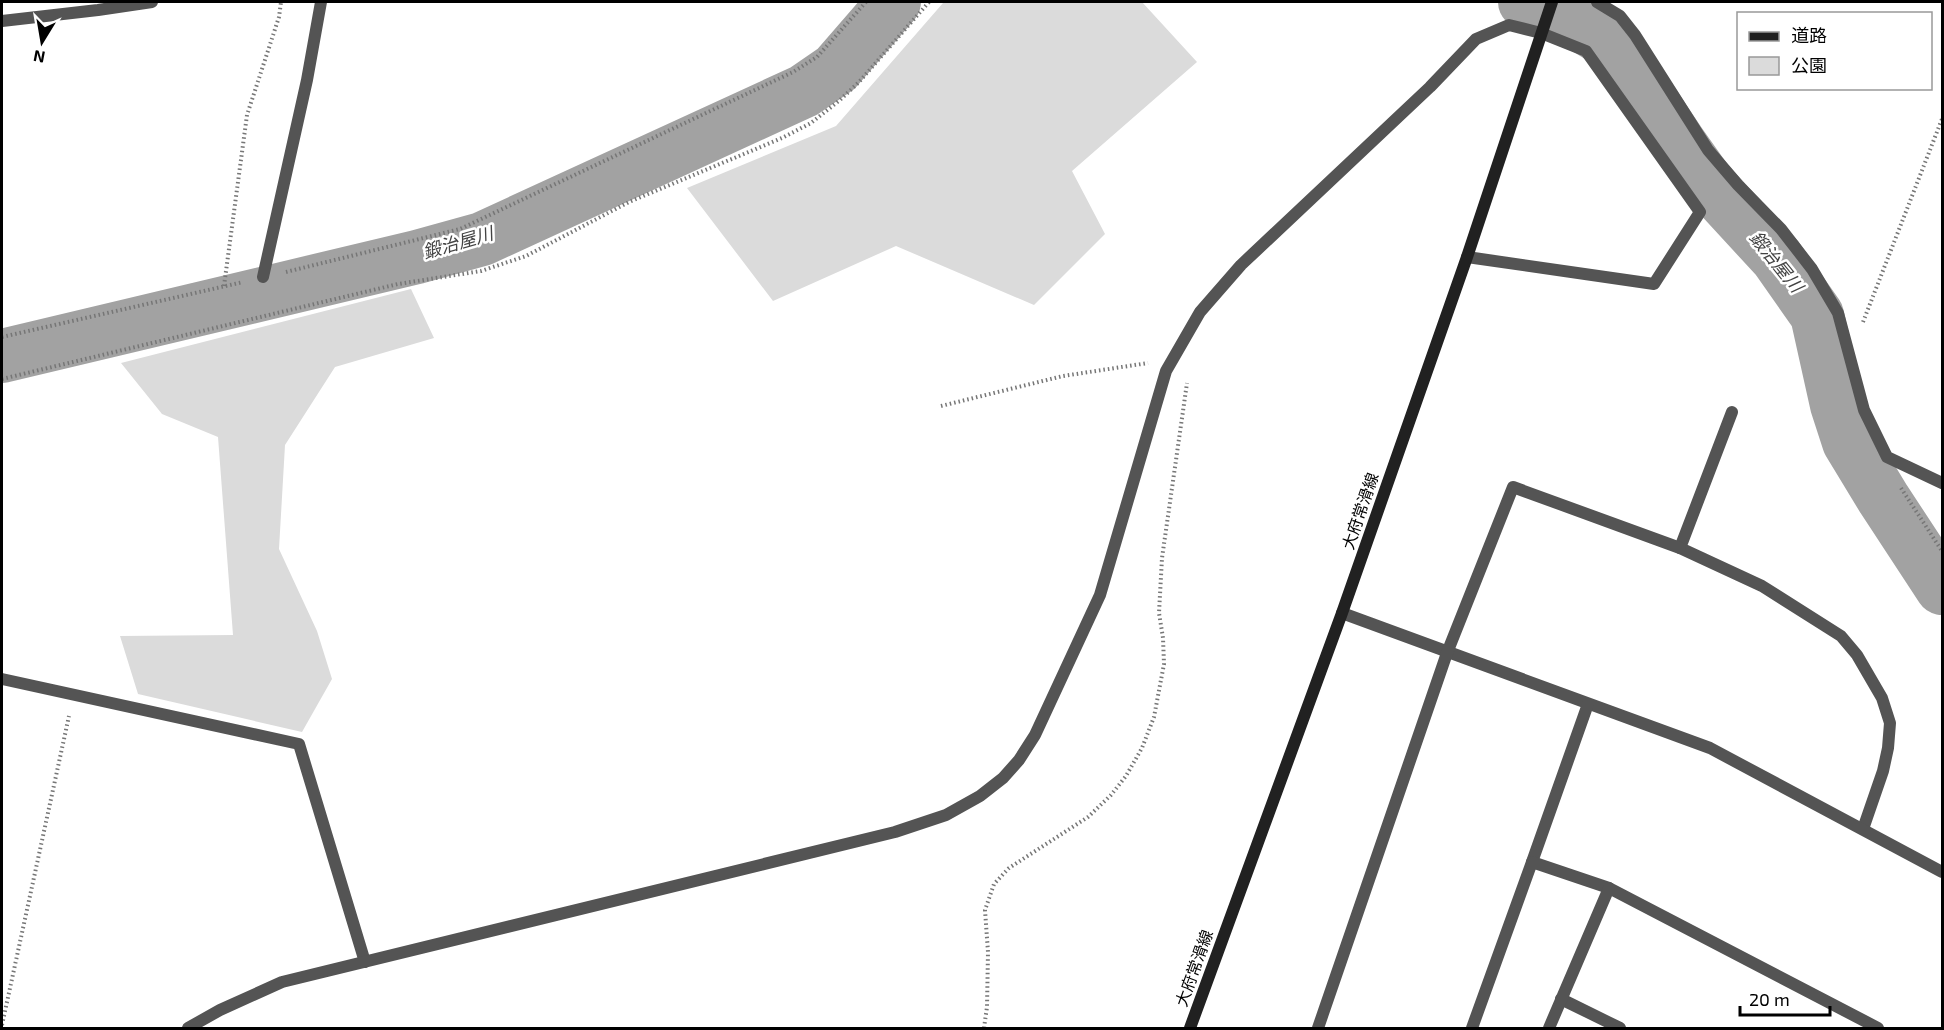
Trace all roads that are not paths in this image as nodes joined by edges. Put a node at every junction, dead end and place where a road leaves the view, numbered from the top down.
1 (152, 2) edge
2 (321, 2) edge
3 (1552, 2) edge
4 (1597, 2) edge
5 (2, 21) edge
6 (1542, 29) junction
7 (1467, 256) junction
8 (263, 277) road end
9 (1732, 412) dead end
10 (1942, 483) edge
11 (1680, 548) junction
12 (1342, 613) junction
13 (1447, 653) junction
14 (2, 679) edge
15 (1587, 704) junction
16 (1863, 829) junction
17 (1532, 862) junction
18 (1942, 872) edge
19 (1609, 888) junction
20 (365, 962) junction
21 (1561, 999) junction
22 (188, 1029) edge
23 (1190, 1029) edge
24 (1318, 1029) edge
25 (1472, 1029) edge
26 (1549, 1029) edge
27 (1620, 1029) edge
28 (1878, 1029) edge

1 - 5 street
2 - 8 street
3 - 6 main road, 大府常滑線
4 - 10 street
6 - 7 main road, 大府常滑線
6 - 7 street
6 - 20 street
7 - 12 main road, 大府常滑線
9 - 11 street
11 - 13 street
11 - 16 street
12 - 13 street
12 - 23 main road, 大府常滑線
13 - 15 street
13 - 24 street
14 - 20 street
15 - 16 street
15 - 17 street
16 - 18 street
17 - 19 street
17 - 25 street
19 - 21 street
19 - 28 street
20 - 22 street
21 - 26 street
21 - 27 street

